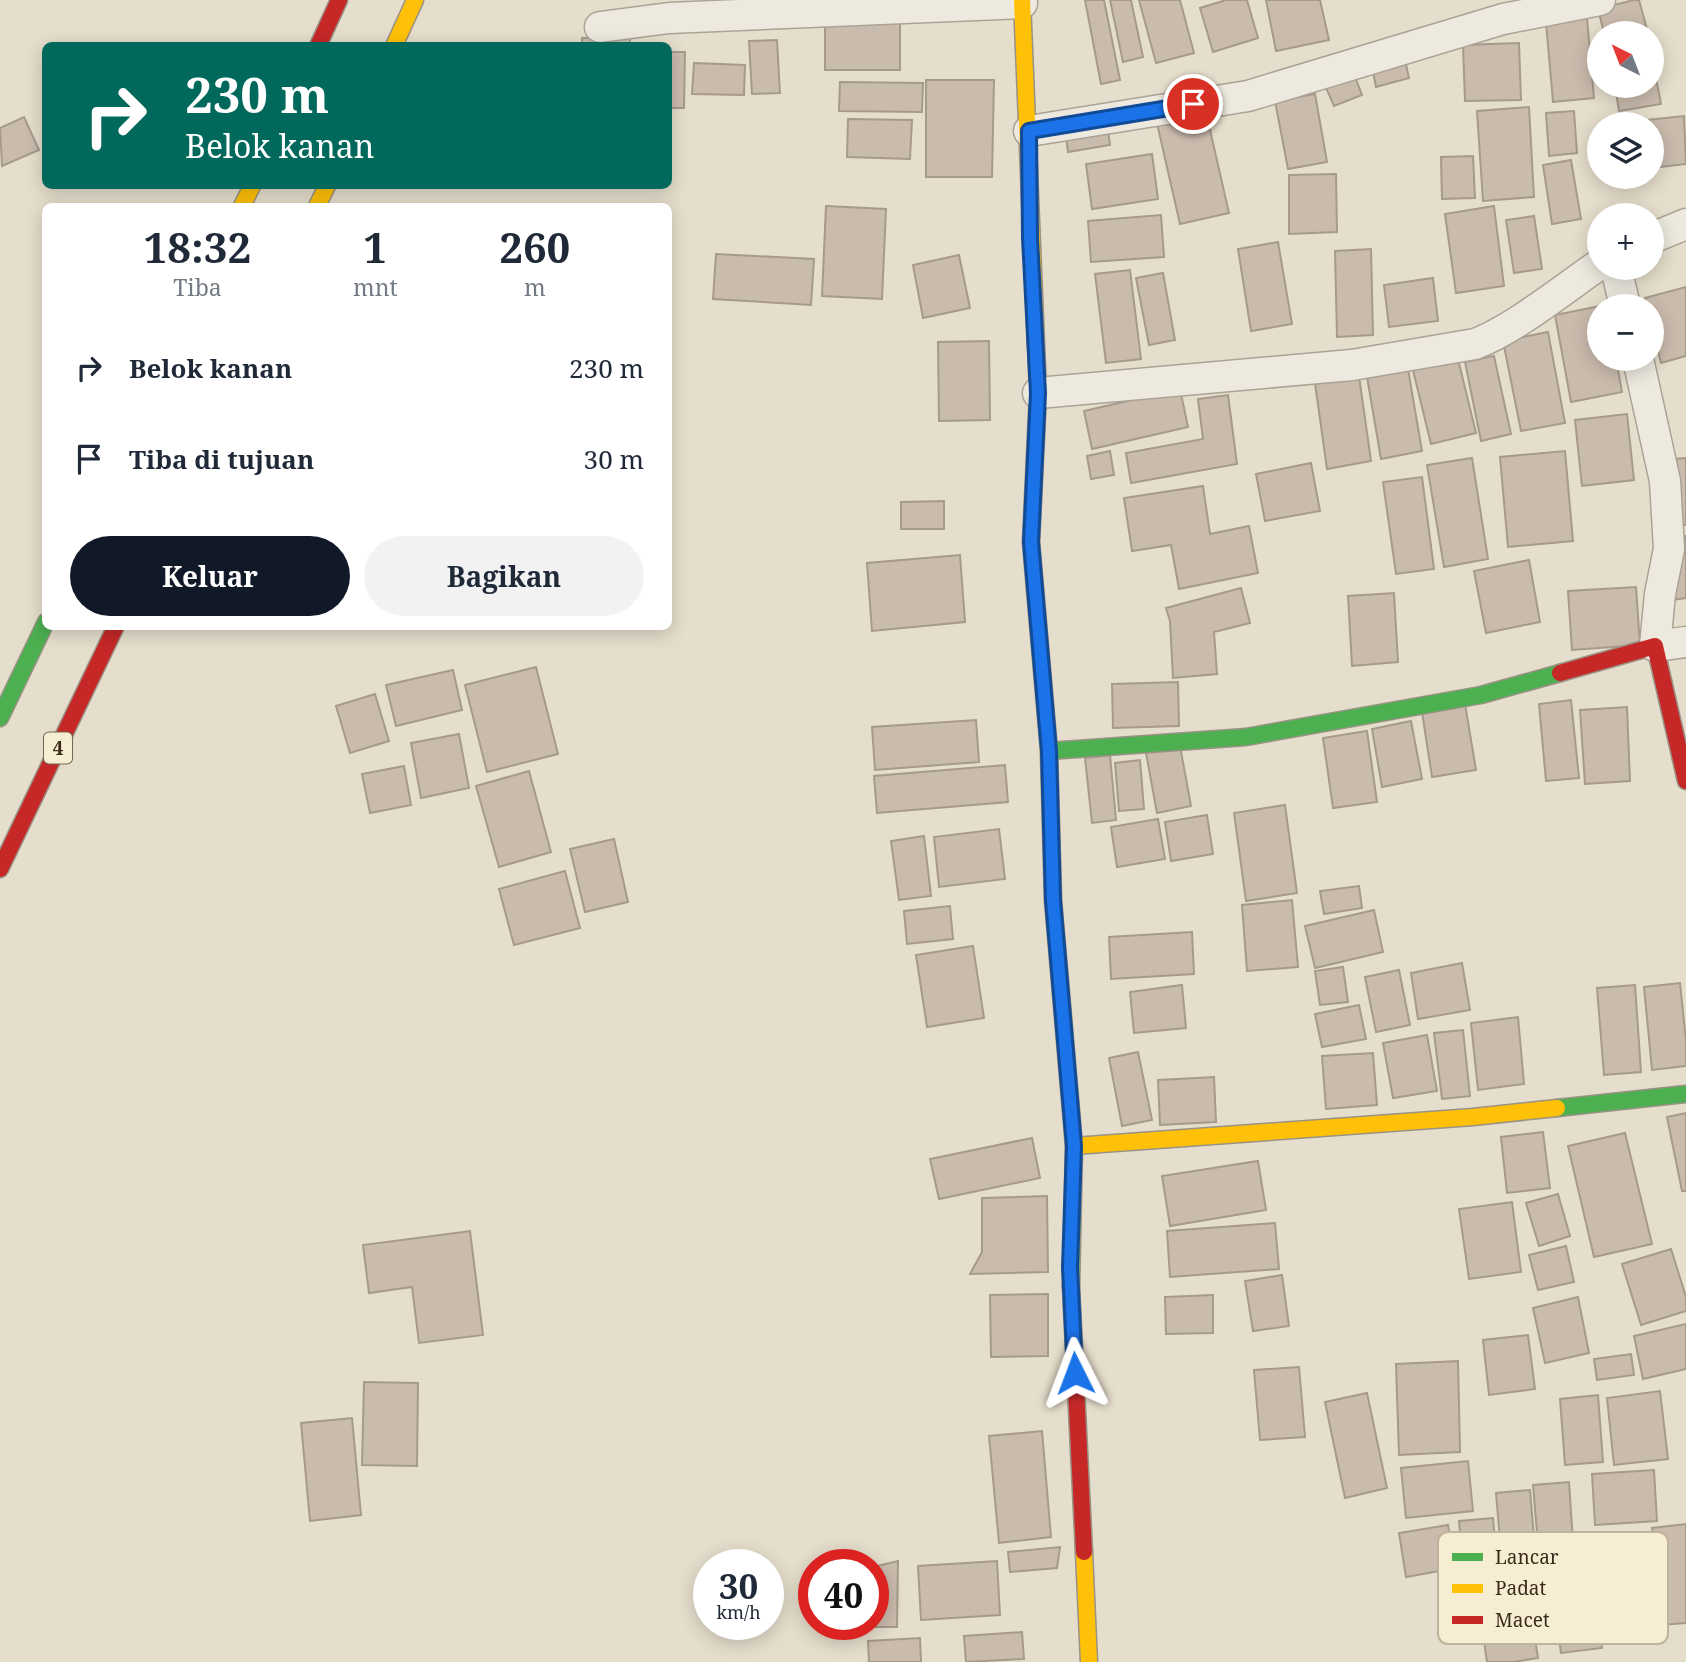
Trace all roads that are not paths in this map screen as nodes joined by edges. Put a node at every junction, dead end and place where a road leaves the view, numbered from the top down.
1 (339, 0) edge
2 (415, 0) edge
3 (1600, 0) edge
4 (1022, 1) edge
5 (600, 27) dead end
6 (320, 42) edge
7 (396, 42) edge
8 (1029, 131) junction
9 (1686, 224) edge
10 (1664, 233) edge
11 (1587, 273) edge
12 (1640, 371) edge
13 (1038, 393) junction
14 (42, 630) edge
15 (114, 630) edge
16 (1686, 642) edge
17 (1655, 646) junction
18 (0, 718) edge
19 (1049, 751) junction
20 (1686, 781) edge
21 (0, 869) edge
22 (1686, 1094) edge
23 (1074, 1146) junction
24 (1089, 1662) edge

1 - 6 main road
2 - 7 main road
3 - 8 street
4 - 5 street
4 - 8 main road
8 - 13 main road
9 - 10 street
11 - 13 street
12 - 17 street
13 - 19 main road
14 - 18 main road
15 - 21 main road, 4
16 - 17 street
17 - 19 main road
17 - 20 main road
19 - 23 main road
22 - 23 main road
23 - 24 main road

